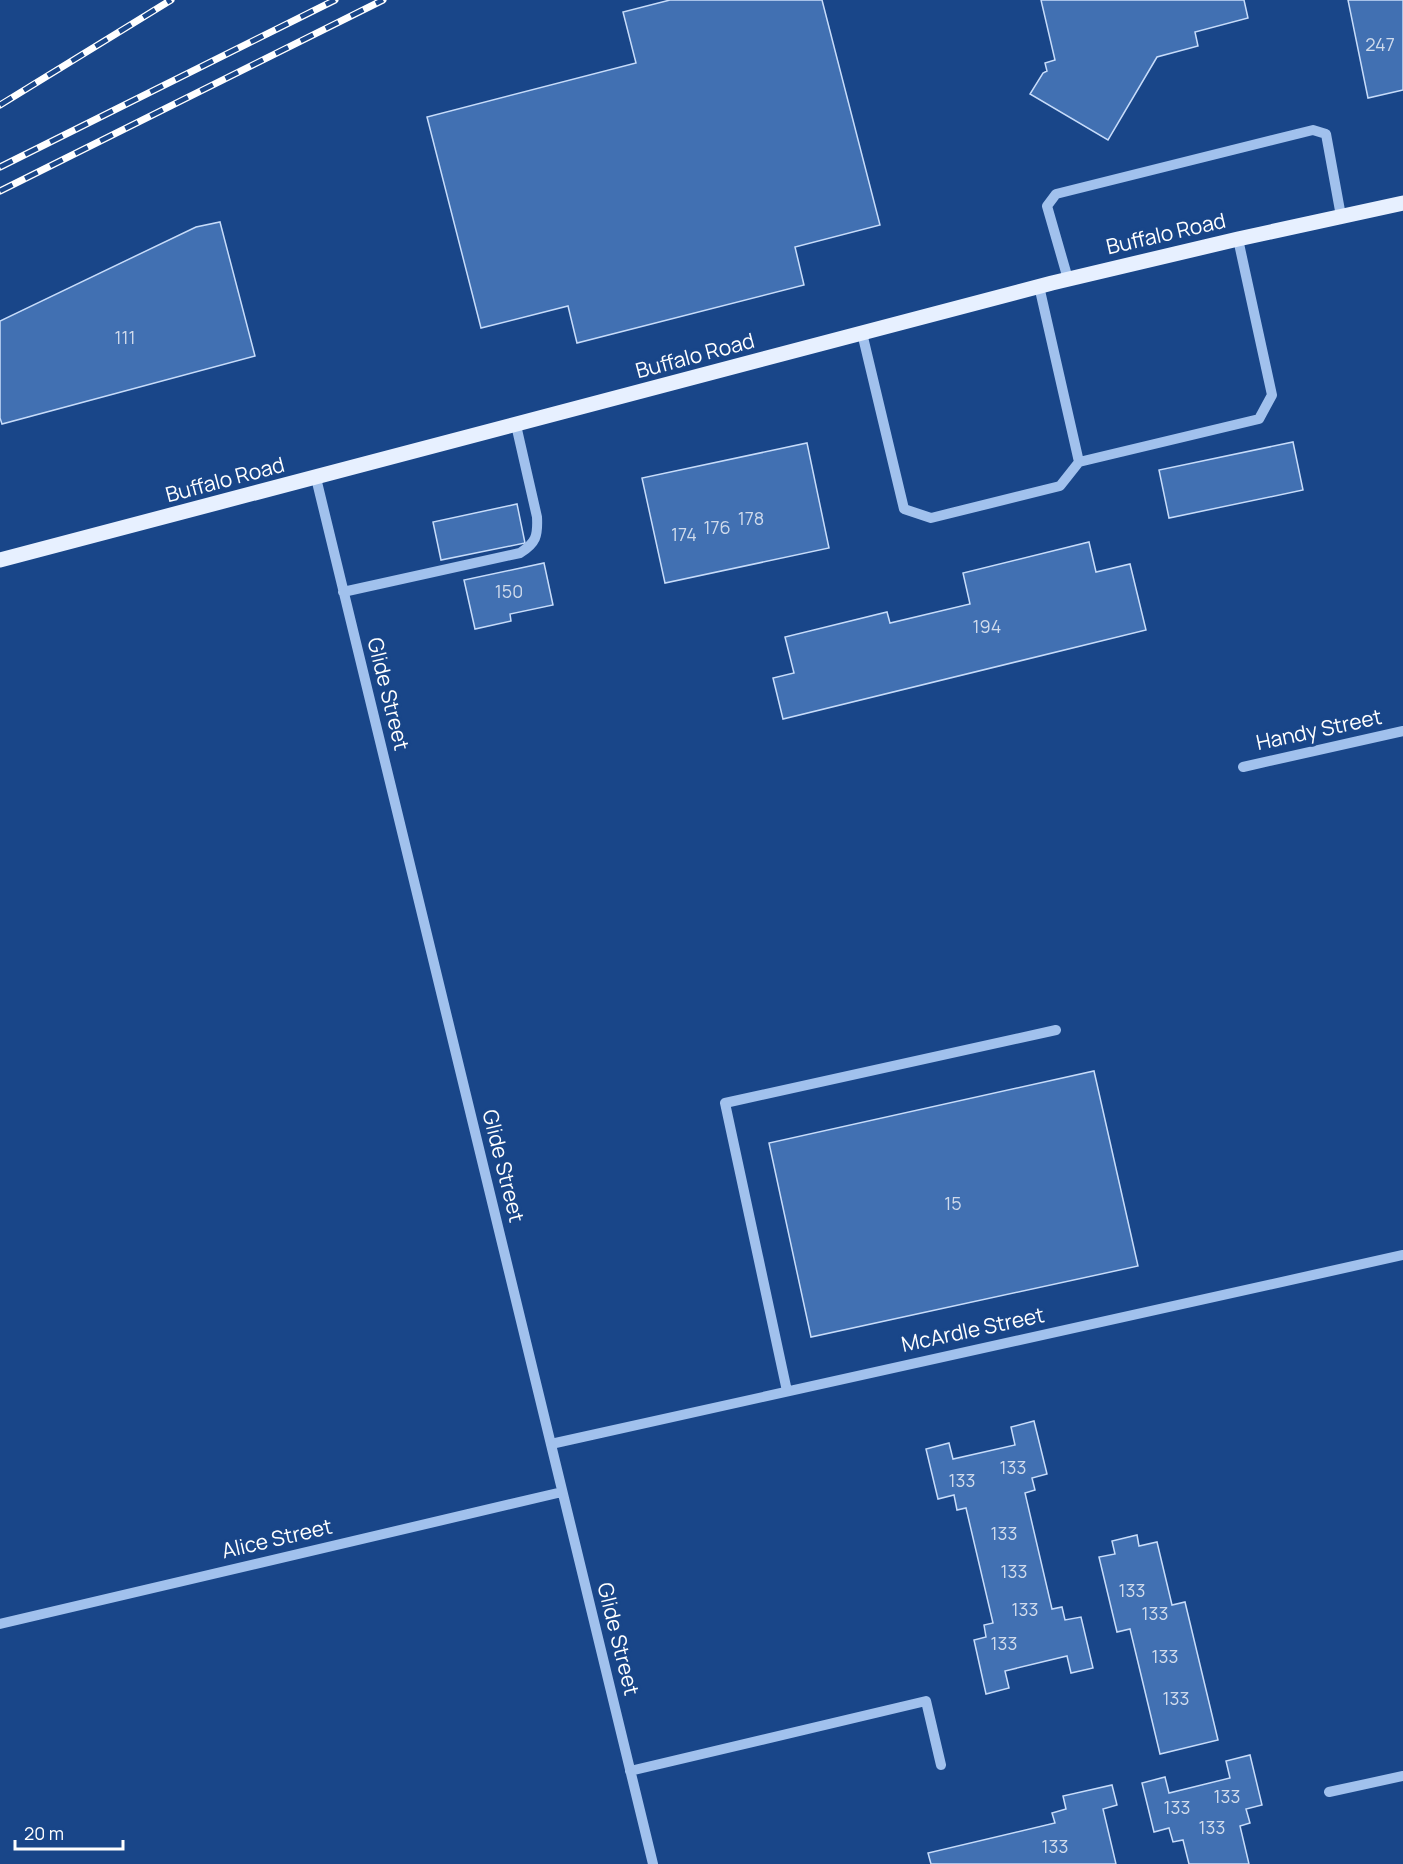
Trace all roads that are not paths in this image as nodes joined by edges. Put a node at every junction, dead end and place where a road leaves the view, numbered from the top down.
1 (1403, 203) edge
2 (1341, 216) junction
3 (1238, 238) junction
4 (1068, 279) junction
5 (1039, 286) junction
6 (862, 333) junction
7 (516, 425) junction
8 (1079, 462) junction
9 (316, 478) junction
10 (0, 560) edge
11 (343, 592) junction
12 (1403, 731) edge
13 (1243, 766) dead end
14 (1056, 1030) dead end
15 (1403, 1255) edge
16 (787, 1390) junction
17 (551, 1444) junction
18 (562, 1492) junction
19 (0, 1624) edge
20 (941, 1765) dead end
21 (630, 1771) junction
22 (1403, 1776) edge
23 (1329, 1792) dead end
24 (653, 1864) edge

1 - 2 main road, Buffalo Road
2 - 3 main road, Buffalo Road
2 - 4 street
3 - 4 main road, Buffalo Road
3 - 8 street
4 - 5 main road, Buffalo Road
5 - 6 main road, Buffalo Road
5 - 8 street
6 - 7 main road, Buffalo Road
6 - 8 street
7 - 9 main road, Buffalo Road
7 - 11 street
9 - 10 main road, Buffalo Road
9 - 11 street, Glide Street
11 - 17 street, Glide Street
12 - 13 street, Handy Street
14 - 16 street
15 - 16 street, McArdle Street
16 - 17 street, McArdle Street
17 - 18 street, Glide Street
18 - 19 street, Alice Street
18 - 21 street, Glide Street
20 - 21 street
21 - 24 street, Glide Street
22 - 23 street

